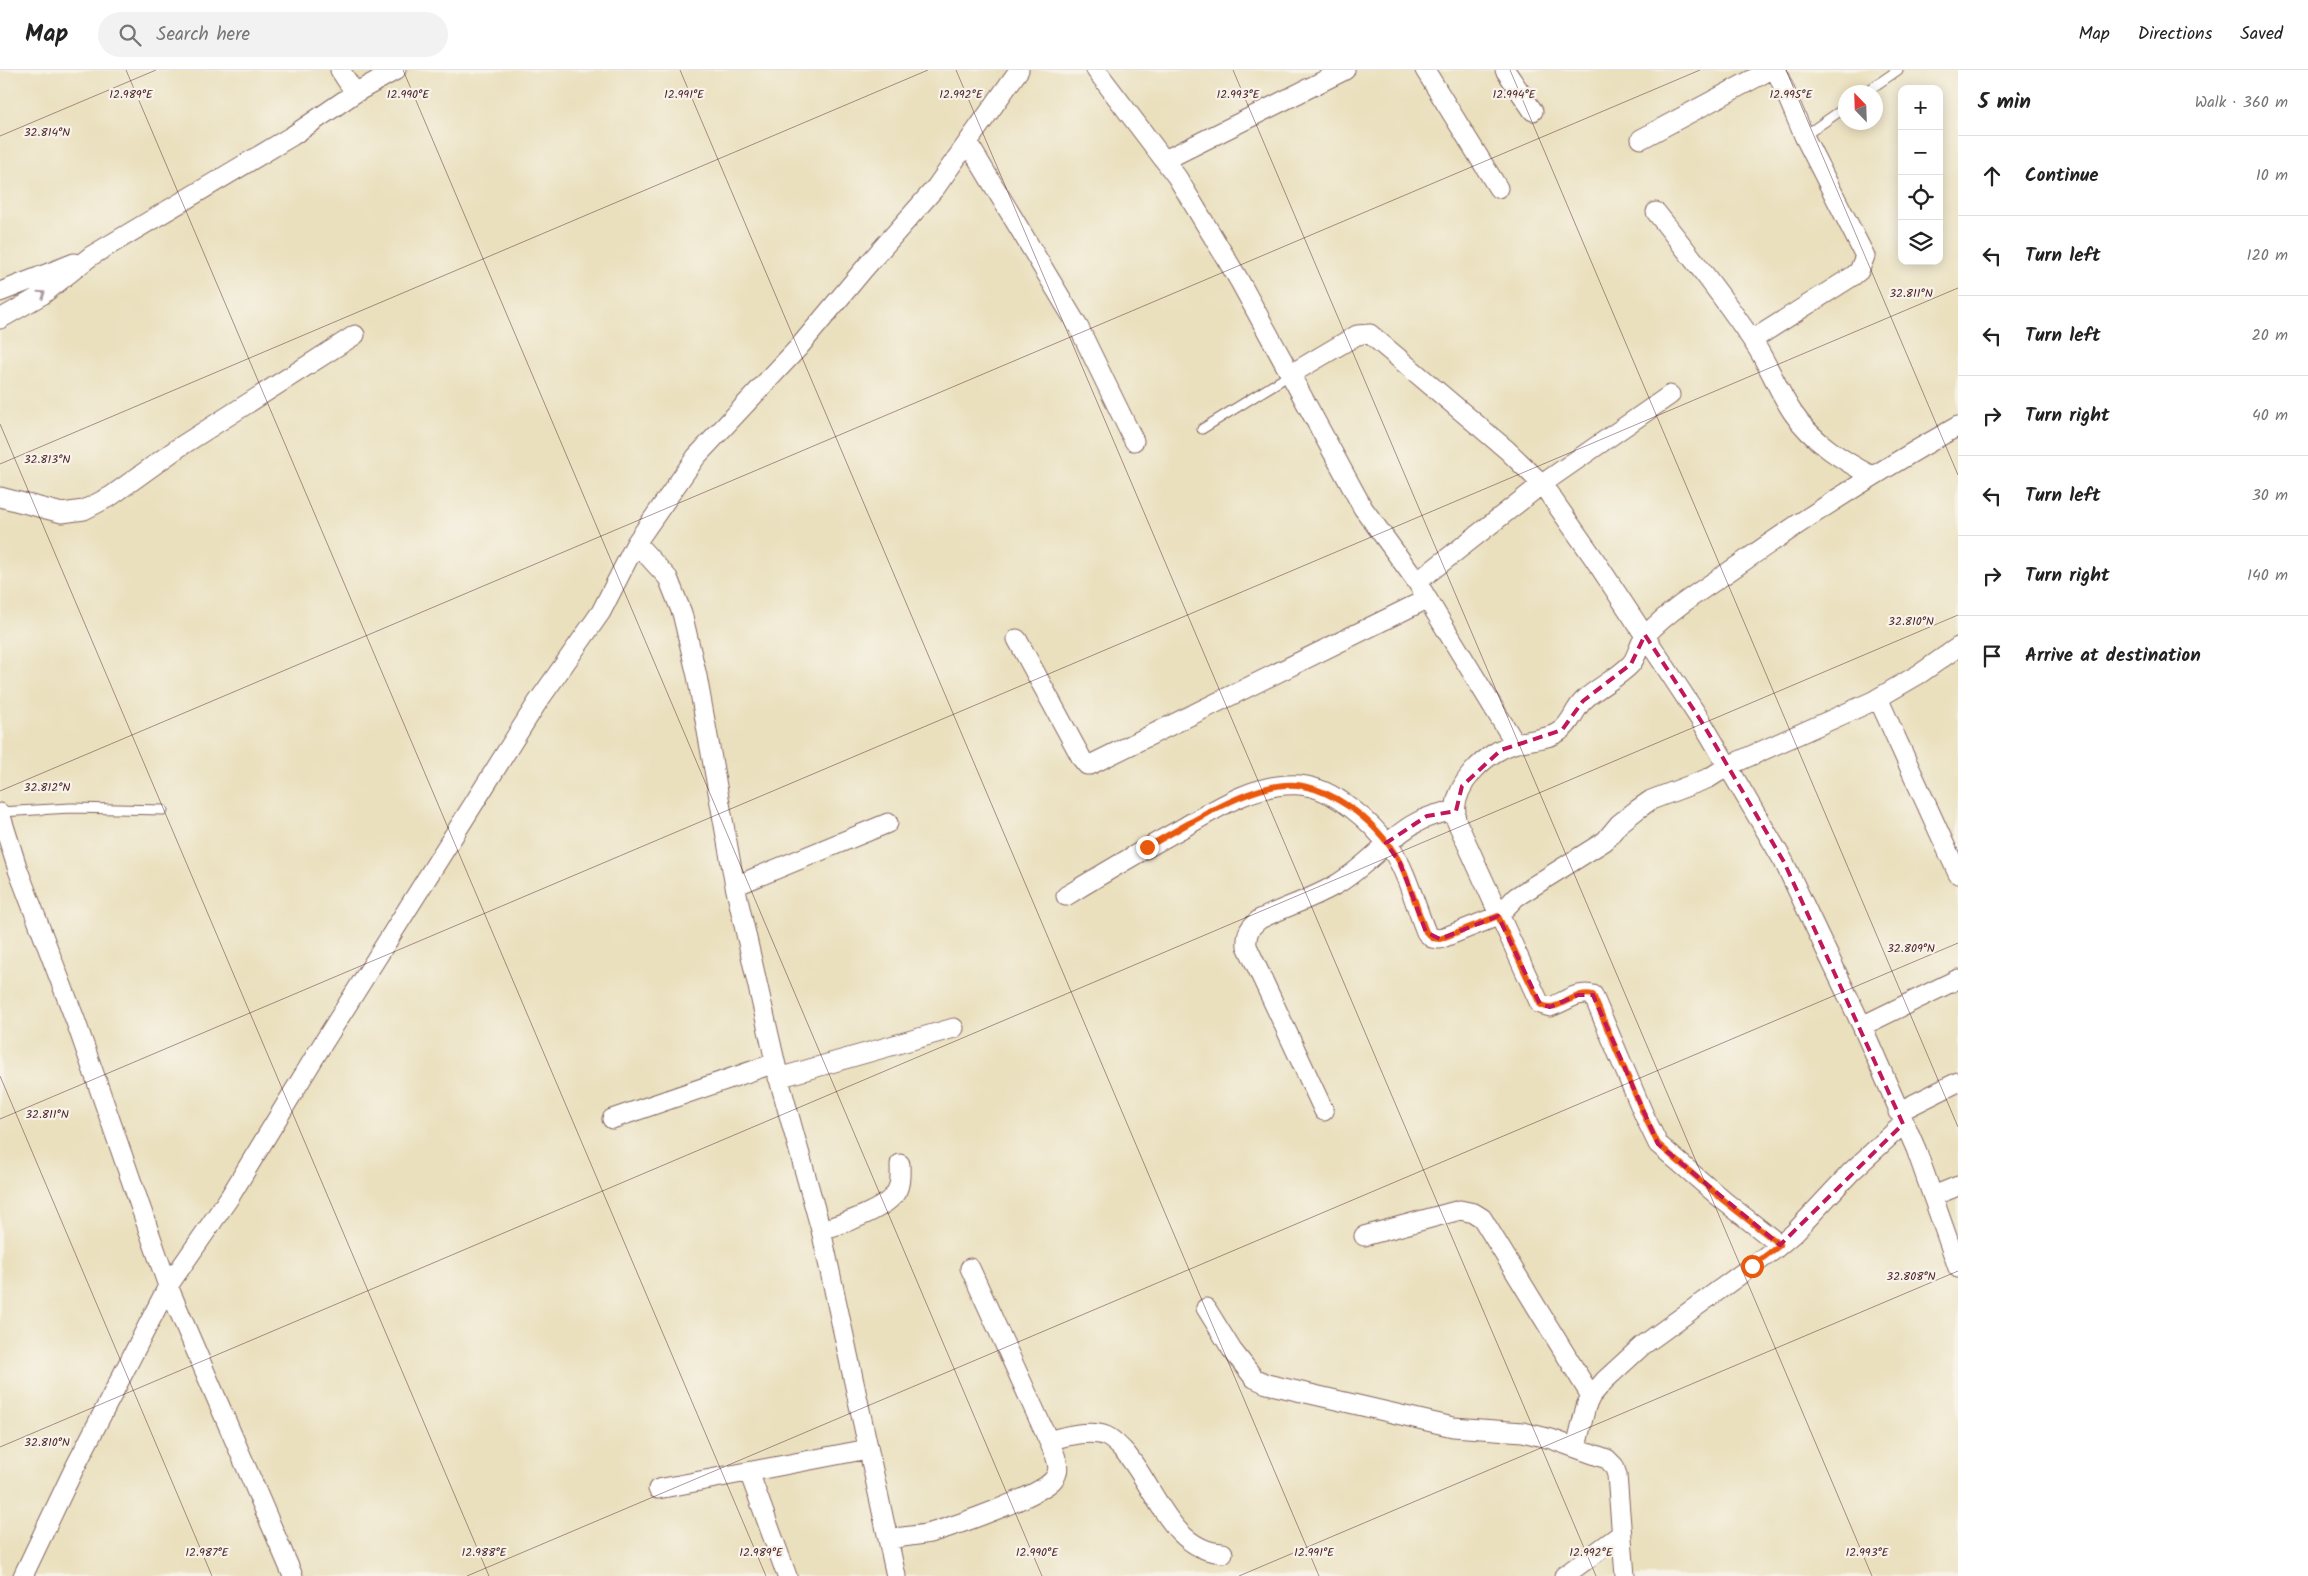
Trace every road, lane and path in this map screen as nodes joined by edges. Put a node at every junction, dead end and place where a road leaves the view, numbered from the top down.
1 (340, 70) edge
2 (396, 70) edge
3 (1019, 70) edge
4 (1096, 70) edge
5 (1345, 70) edge
6 (1425, 70) edge
7 (1505, 70) edge
8 (1770, 70) edge
9 (1776, 70) edge
10 (1898, 70) edge
11 (1876, 85) edge
12 (355, 93) junction
13 (1533, 111) dead end
14 (1838, 113) edge
15 (1804, 136) junction
16 (1641, 139) dead end
17 (968, 143) junction
18 (1165, 160) junction
19 (1498, 188) dead end
20 (1656, 212) dead end
21 (91, 256) junction
22 (0, 292) edge
23 (0, 319) edge
24 (355, 335) dead end
25 (1752, 340) junction
26 (1291, 374) junction
27 (1670, 395) dead end
28 (1958, 426) edge
29 (1202, 429) dead end
30 (1134, 441) dead end
31 (1872, 476) junction
32 (1542, 484) junction
33 (0, 497) edge
34 (636, 543) junction
35 (1417, 582) junction
36 (1427, 598) junction
37 (1645, 635) junction
38 (1017, 639) dead end
39 (1958, 647) edge
40 (1878, 698) junction
41 (1515, 744) junction
42 (1728, 766) junction
43 (163, 810) dead end
44 (1456, 811) junction
45 (0, 813) edge
46 (888, 823) dead end
47 (1386, 842) junction
48 (1958, 874) edge
49 (735, 886) junction
50 (1066, 896) dead end
51 (1498, 916) junction
52 (1958, 979) edge
53 (1862, 1026) junction
54 (954, 1028) dead end
55 (777, 1071) junction
56 (1958, 1082) edge
57 (1324, 1110) dead end
58 (1901, 1118) junction
59 (612, 1120) dead end
60 (900, 1164) dead end
61 (1958, 1186) edge
62 (1933, 1196) junction
63 (821, 1230) junction
64 (1364, 1236) dead end
65 (1780, 1245) junction
66 (970, 1268) dead end
67 (1958, 1268) edge
68 (168, 1286) junction
69 (1206, 1308) dead end
70 (1591, 1396) junction
71 (1049, 1440) junction
72 (1576, 1448) junction
73 (868, 1450) junction
74 (749, 1472) junction
75 (658, 1489) dead end
76 (1620, 1535) junction
77 (888, 1539) junction
78 (1223, 1553) dead end
79 (23, 1576) edge
80 (293, 1576) edge
81 (787, 1576) edge
82 (896, 1576) edge
83 (1564, 1576) edge
84 (1625, 1576) edge

1 - 12 street
2 - 12 street
3 - 17 street
4 - 18 street
5 - 18 street
6 - 19 street
7 - 13 street
8 - 16 street
9 - 15 street
10 - 11 lane
12 - 21 street
14 - 15 lane
15 - 25 street
17 - 30 street
17 - 34 street
18 - 26 street
20 - 25 street
21 - 22 street
23 -> 21 street
24 - 33 street
25 - 31 street
26 - 29 lane
26 - 32 street
26 - 35 street
27 - 32 street
28 - 31 street
31 - 37 street
32 - 35 street
32 - 37 street
34 - 49 street
34 - 68 street
35 - 36 street
36 - 38 street
36 - 41 street
37 - 41 street
37 - 42 street
39 - 40 street
40 - 42 street
40 - 48 street
41 - 44 street
42 - 51 street
42 - 53 street
43 - 45 lane
44 - 47 street
44 - 51 street
45 - 68 street
46 - 49 street
47 - 50 street
47 - 51 street
47 - 57 street
49 - 55 street
51 - 65 street
52 - 53 street
53 - 58 street
54 - 55 street
55 - 59 street
55 - 63 street
56 - 58 street
58 - 62 street
58 - 65 street
60 - 63 street
61 - 62 street
62 - 67 street
63 - 73 street
64 - 70 street
65 - 70 street
66 - 71 street
68 - 79 street
68 - 80 street
69 - 72 street
70 - 72 street
71 - 77 street
71 - 78 street
72 - 76 street
73 - 74 street
73 - 77 street
74 - 75 street
74 - 81 street
76 - 83 street
76 - 84 street
77 - 82 street

